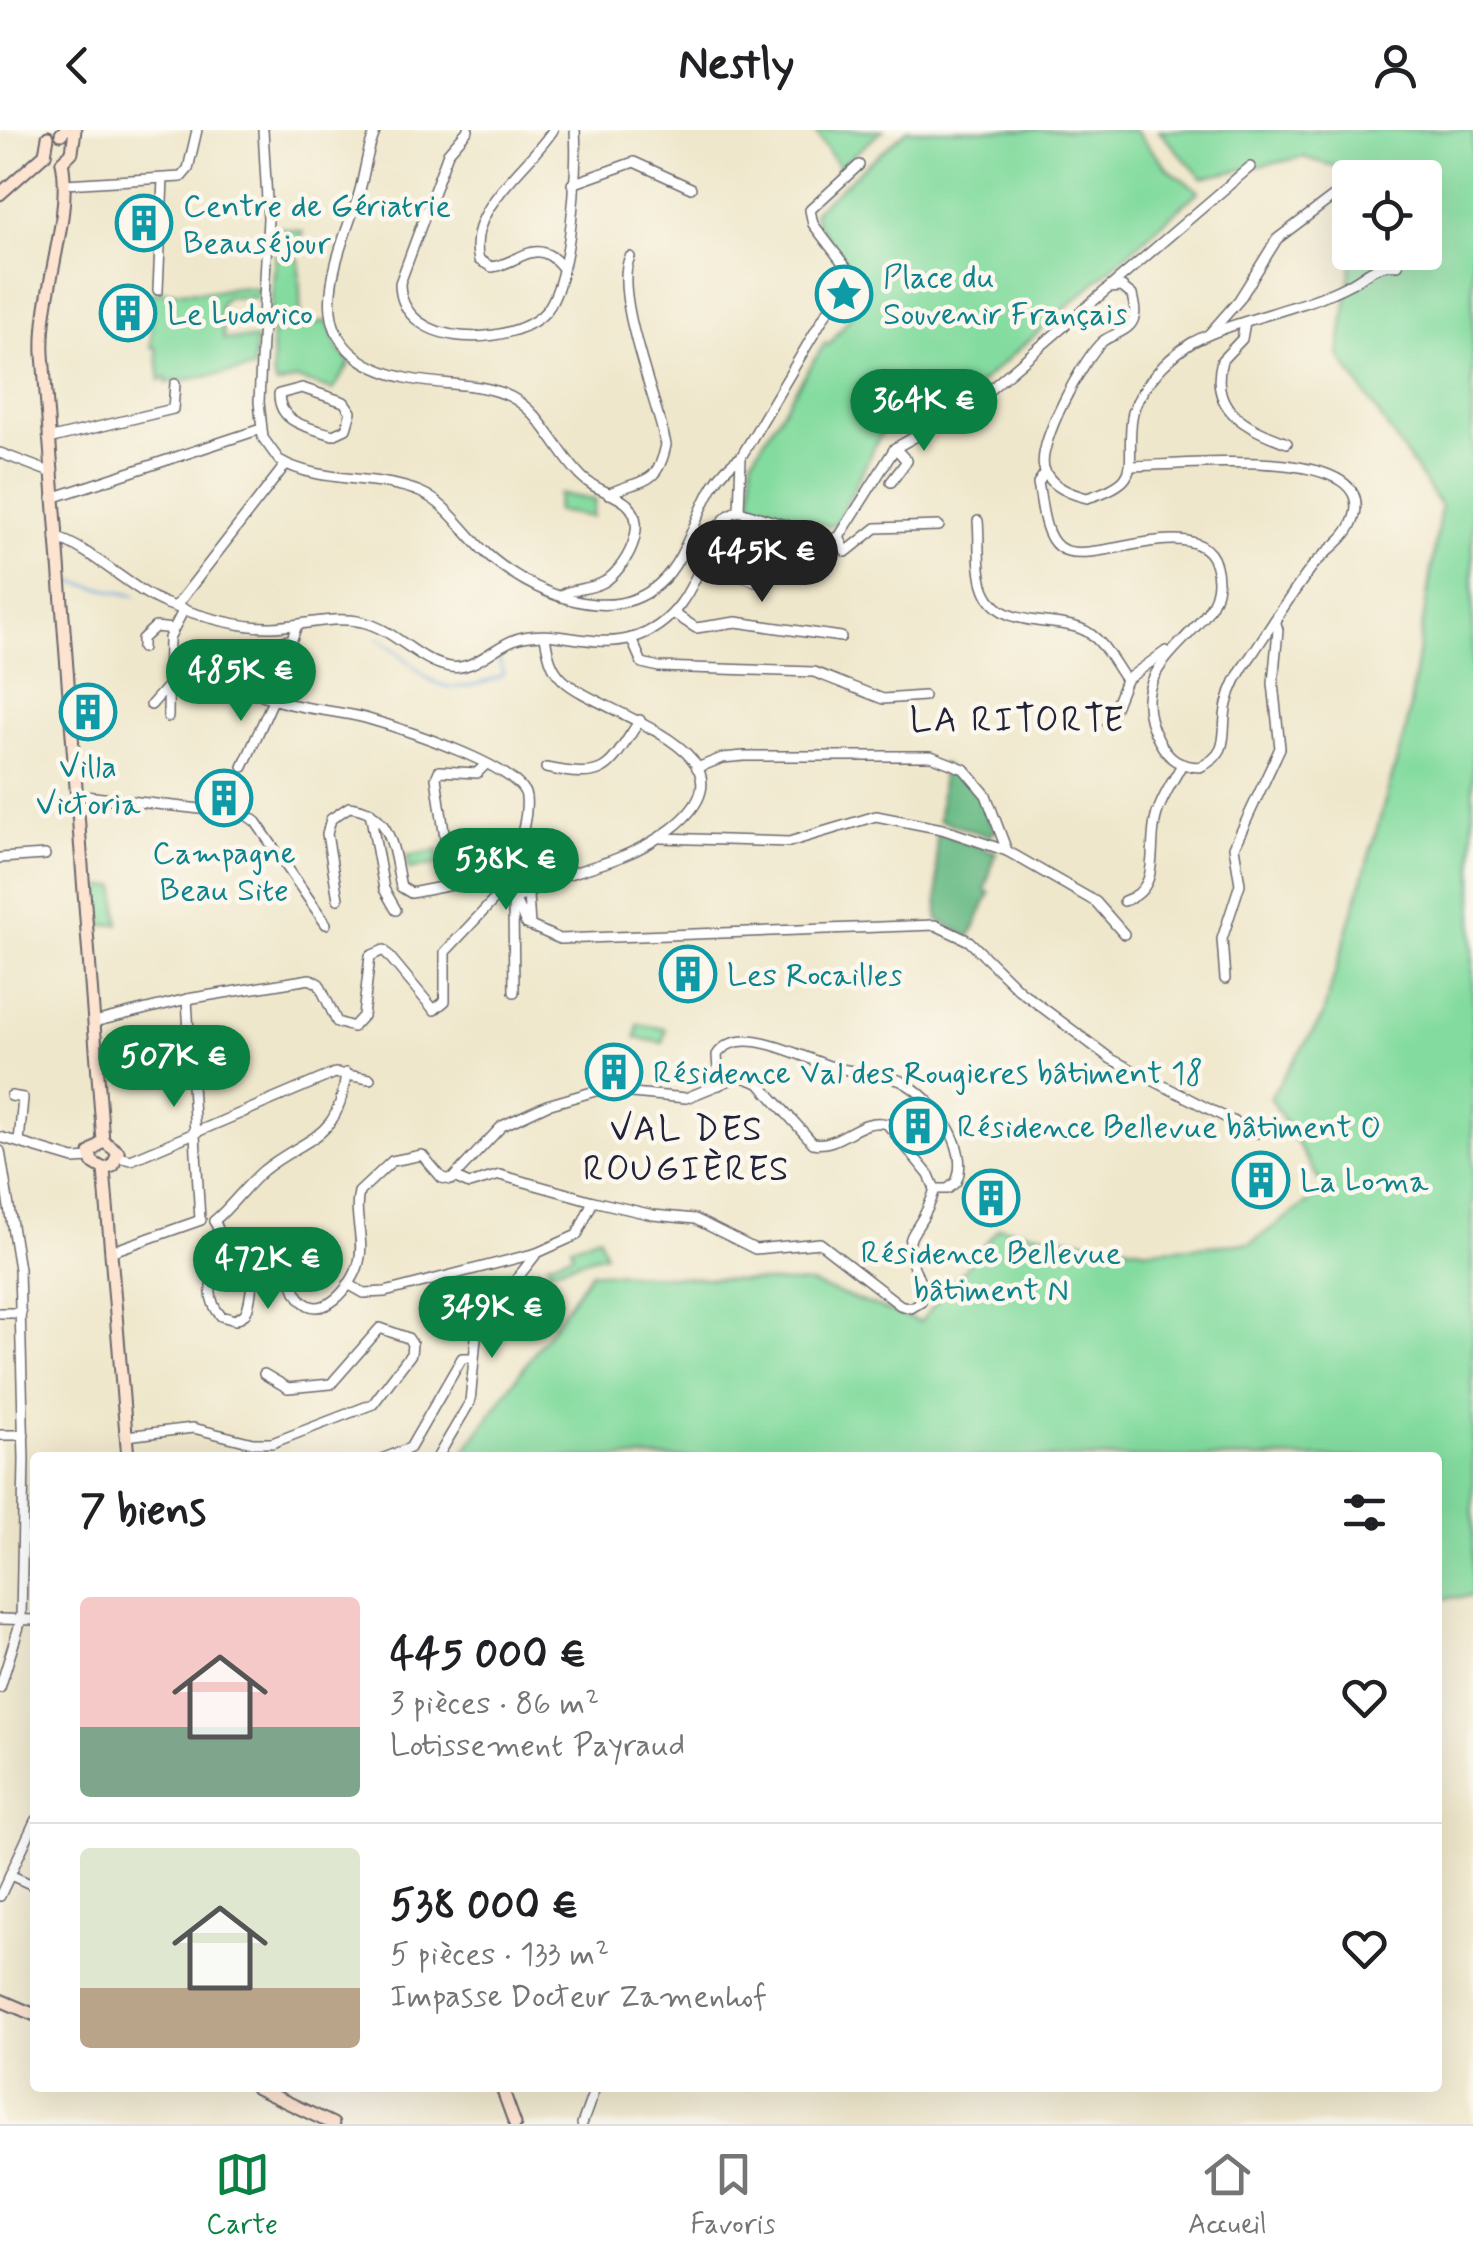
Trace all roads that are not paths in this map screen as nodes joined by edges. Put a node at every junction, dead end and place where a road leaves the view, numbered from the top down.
1 (197, 130) edge
2 (263, 130) edge
3 (376, 130) edge
4 (468, 130) edge
5 (553, 130) edge
6 (575, 130) edge
7 (60, 134) edge
8 (45, 154) junction
9 (62, 162) junction
10 (859, 165) dead end
11 (1250, 167) dead end
12 (163, 179) junction
13 (65, 184) junction
14 (572, 184) junction
15 (690, 188) dead end
16 (0, 194) edge
17 (1332, 198) edge
18 (630, 257) dead end
19 (562, 267) junction
20 (1372, 270) edge
21 (1109, 288) junction
22 (158, 290) dead end
23 (1245, 322) junction
24 (1205, 338) junction
25 (175, 384) dead end
26 (261, 429) junction
27 (346, 429) joint
28 (48, 439) junction
29 (1287, 443) dead end
30 (895, 448) junction
31 (0, 453) edge
32 (740, 457) junction
33 (286, 464) junction
34 (1133, 466) junction
35 (50, 472) junction
36 (1045, 473) junction
37 (891, 482) dead end
38 (608, 494) junction
39 (52, 498) junction
40 (738, 510) junction
41 (978, 521) dead end
42 (939, 526) dead end
43 (839, 537) junction
44 (56, 538) junction
45 (780, 546) dead end
46 (704, 562) junction
47 (561, 596) junction
48 (180, 608) junction
49 (673, 613) junction
50 (1275, 620) junction
51 (297, 625) junction
52 (173, 630) junction
53 (545, 637) junction
54 (841, 637) dead end
55 (631, 638) junction
56 (142, 648) dead end
57 (1168, 650) junction
58 (1126, 680) junction
59 (167, 687) junction
60 (924, 696) dead end
61 (274, 698) junction
62 (151, 705) dead end
63 (168, 716) dead end
64 (640, 720) junction
65 (1108, 725) dead end
66 (486, 764) junction
67 (1181, 766) junction
68 (243, 767) dead end
69 (546, 768) dead end
70 (696, 768) junction
71 (76, 795) junction
72 (370, 812) junction
73 (683, 820) junction
74 (658, 838) junction
75 (689, 839) junction
76 (518, 842) junction
77 (1007, 850) junction
78 (45, 854) dead end
79 (517, 856) junction
80 (0, 858) edge
81 (528, 872) junction
82 (552, 879) junction
83 (452, 885) junction
84 (510, 888) junction
85 (530, 893) junction
86 (338, 899) dead end
87 (1124, 901) dead end
88 (396, 910) dead end
89 (326, 924) dead end
90 (531, 927) junction
91 (1124, 934) dead end
92 (1225, 979) dead end
93 (514, 992) dead end
94 (188, 999) junction
95 (94, 1022) junction
96 (346, 1073) junction
97 (370, 1079) dead end
98 (719, 1085) junction
99 (11, 1096) dead end
100 (1256, 1133) dead end
101 (195, 1134) junction
102 (1, 1137) edge
103 (104, 1141) junction
104 (19, 1142) junction
105 (0, 1151) edge
106 (118, 1157) junction
107 (90, 1158) junction
108 (104, 1169) junction
109 (456, 1178) junction
110 (935, 1189) junction
111 (593, 1201) junction
112 (200, 1220) junction
113 (214, 1222) junction
114 (110, 1252) junction
115 (537, 1253) junction
116 (348, 1284) junction
117 (0, 1314) edge
118 (21, 1314) junction
119 (473, 1358) junction
120 (264, 1374) dead end
121 (0, 1435) edge
122 (24, 1435) junction
123 (126, 1436) junction
124 (127, 1452) edge
125 (400, 1452) edge
126 (441, 1452) edge
127 (0, 1620) edge
128 (20, 1620) junction
129 (30, 1620) edge
130 (0, 1688) edge
131 (30, 1832) edge
132 (10, 1876) junction
133 (30, 1884) edge
134 (0, 1896) edge
135 (0, 2000) edge
136 (30, 2012) edge
137 (265, 2092) edge
138 (503, 2092) edge
139 (594, 2092) edge
140 (333, 2124) edge
141 (515, 2124) edge
142 (582, 2124) edge

1 - 12 street
2 - 26 street
3 - 38 street
4 - 19 street
5 - 19 street
6 - 14 street
7 - 8 main road
7 - 9 main road
8 - 9 main road
8 - 16 main road
9 - 13 main road
10 - 32 street
11 - 21 street
12 - 13 street
12 - 22 street
13 - 28 main road
14 - 15 street
14 - 19 street
17 - 24 street
18 - 38 street
20 - 23 street
21 - 30 street
21 - 36 street
23 - 24 street
23 - 29 street
24 - 34 street
25 - 28 street
26 - 33 street
26 - 39 street
27 - 27 street
28 - 35 main road
30 - 37 street
30 - 43 street
31 - 35 street
32 - 40 street
32 - 47 street
33 - 47 street
33 - 48 street
34 - 36 street
34 - 50 street
35 - 39 main road
36 - 57 street
38 - 47 street
39 - 44 main road
40 - 43 street
40 - 46 street
41 - 58 street
42 - 43 street
44 - 48 street
44 - 71 main road
45 - 46 street
46 - 49 street
48 - 51 street
48 - 52 street
49 - 54 street
49 - 55 street
50 - 67 street
50 - 92 street
51 - 53 street
51 - 61 street
52 - 56 street
52 - 59 street
53 - 55 street
53 - 64 street
55 - 60 street
57 - 58 street
57 - 67 street
58 - 65 street
59 - 62 street
59 - 63 street
61 - 66 street
61 - 68 street
64 - 69 street
64 - 70 street
66 - 76 street
66 - 83 street
67 - 87 street
70 - 73 street
70 - 77 street
71 - 89 street
71 - 95 main road
72 - 83 street
72 - 86 street
72 - 88 street
73 - 74 street
73 - 75 street
74 - 75 street
74 - 82 street
75 - 77 street
76 - 79 street
76 - 83 street
77 - 91 street
78 - 80 street
79 - 81 street
79 - 84 street
81 - 82 street
81 - 84 street
81 - 85 street
82 - 85 street
84 - 85 street
84 - 90 street
84 - 93 street
84 - 94 street
85 - 90 street
90 - 100 street
94 - 95 street
94 - 101 street
95 - 103 main road
96 - 97 street
96 - 101 street
96 - 113 street
98 - 109 street
98 - 110 street
98 - 110 street
99 - 104 street
101 - 106 street
101 - 112 street
102 - 104 street
102 - 105 street
103 - 106 main road
103 - 107 main road
104 - 107 street
105 - 118 street
106 - 108 main road
107 - 108 main road
108 - 114 main road
109 - 111 street
109 - 116 street
110 - 111 street
111 - 115 street
112 - 113 street
112 - 114 street
113 - 116 street
114 - 123 main road
115 - 116 street
115 - 119 street
117 - 118 street
118 - 122 street
119 - 125 street
119 - 126 street
120 - 123 street
121 - 122 street
122 - 128 street
123 - 124 main road
127 - 128 street
128 - 129 street
128 - 130 street
131 - 132 street
132 - 133 street
132 - 134 street
135 - 136 main road
137 - 140 main road
138 - 141 main road
139 - 142 street

